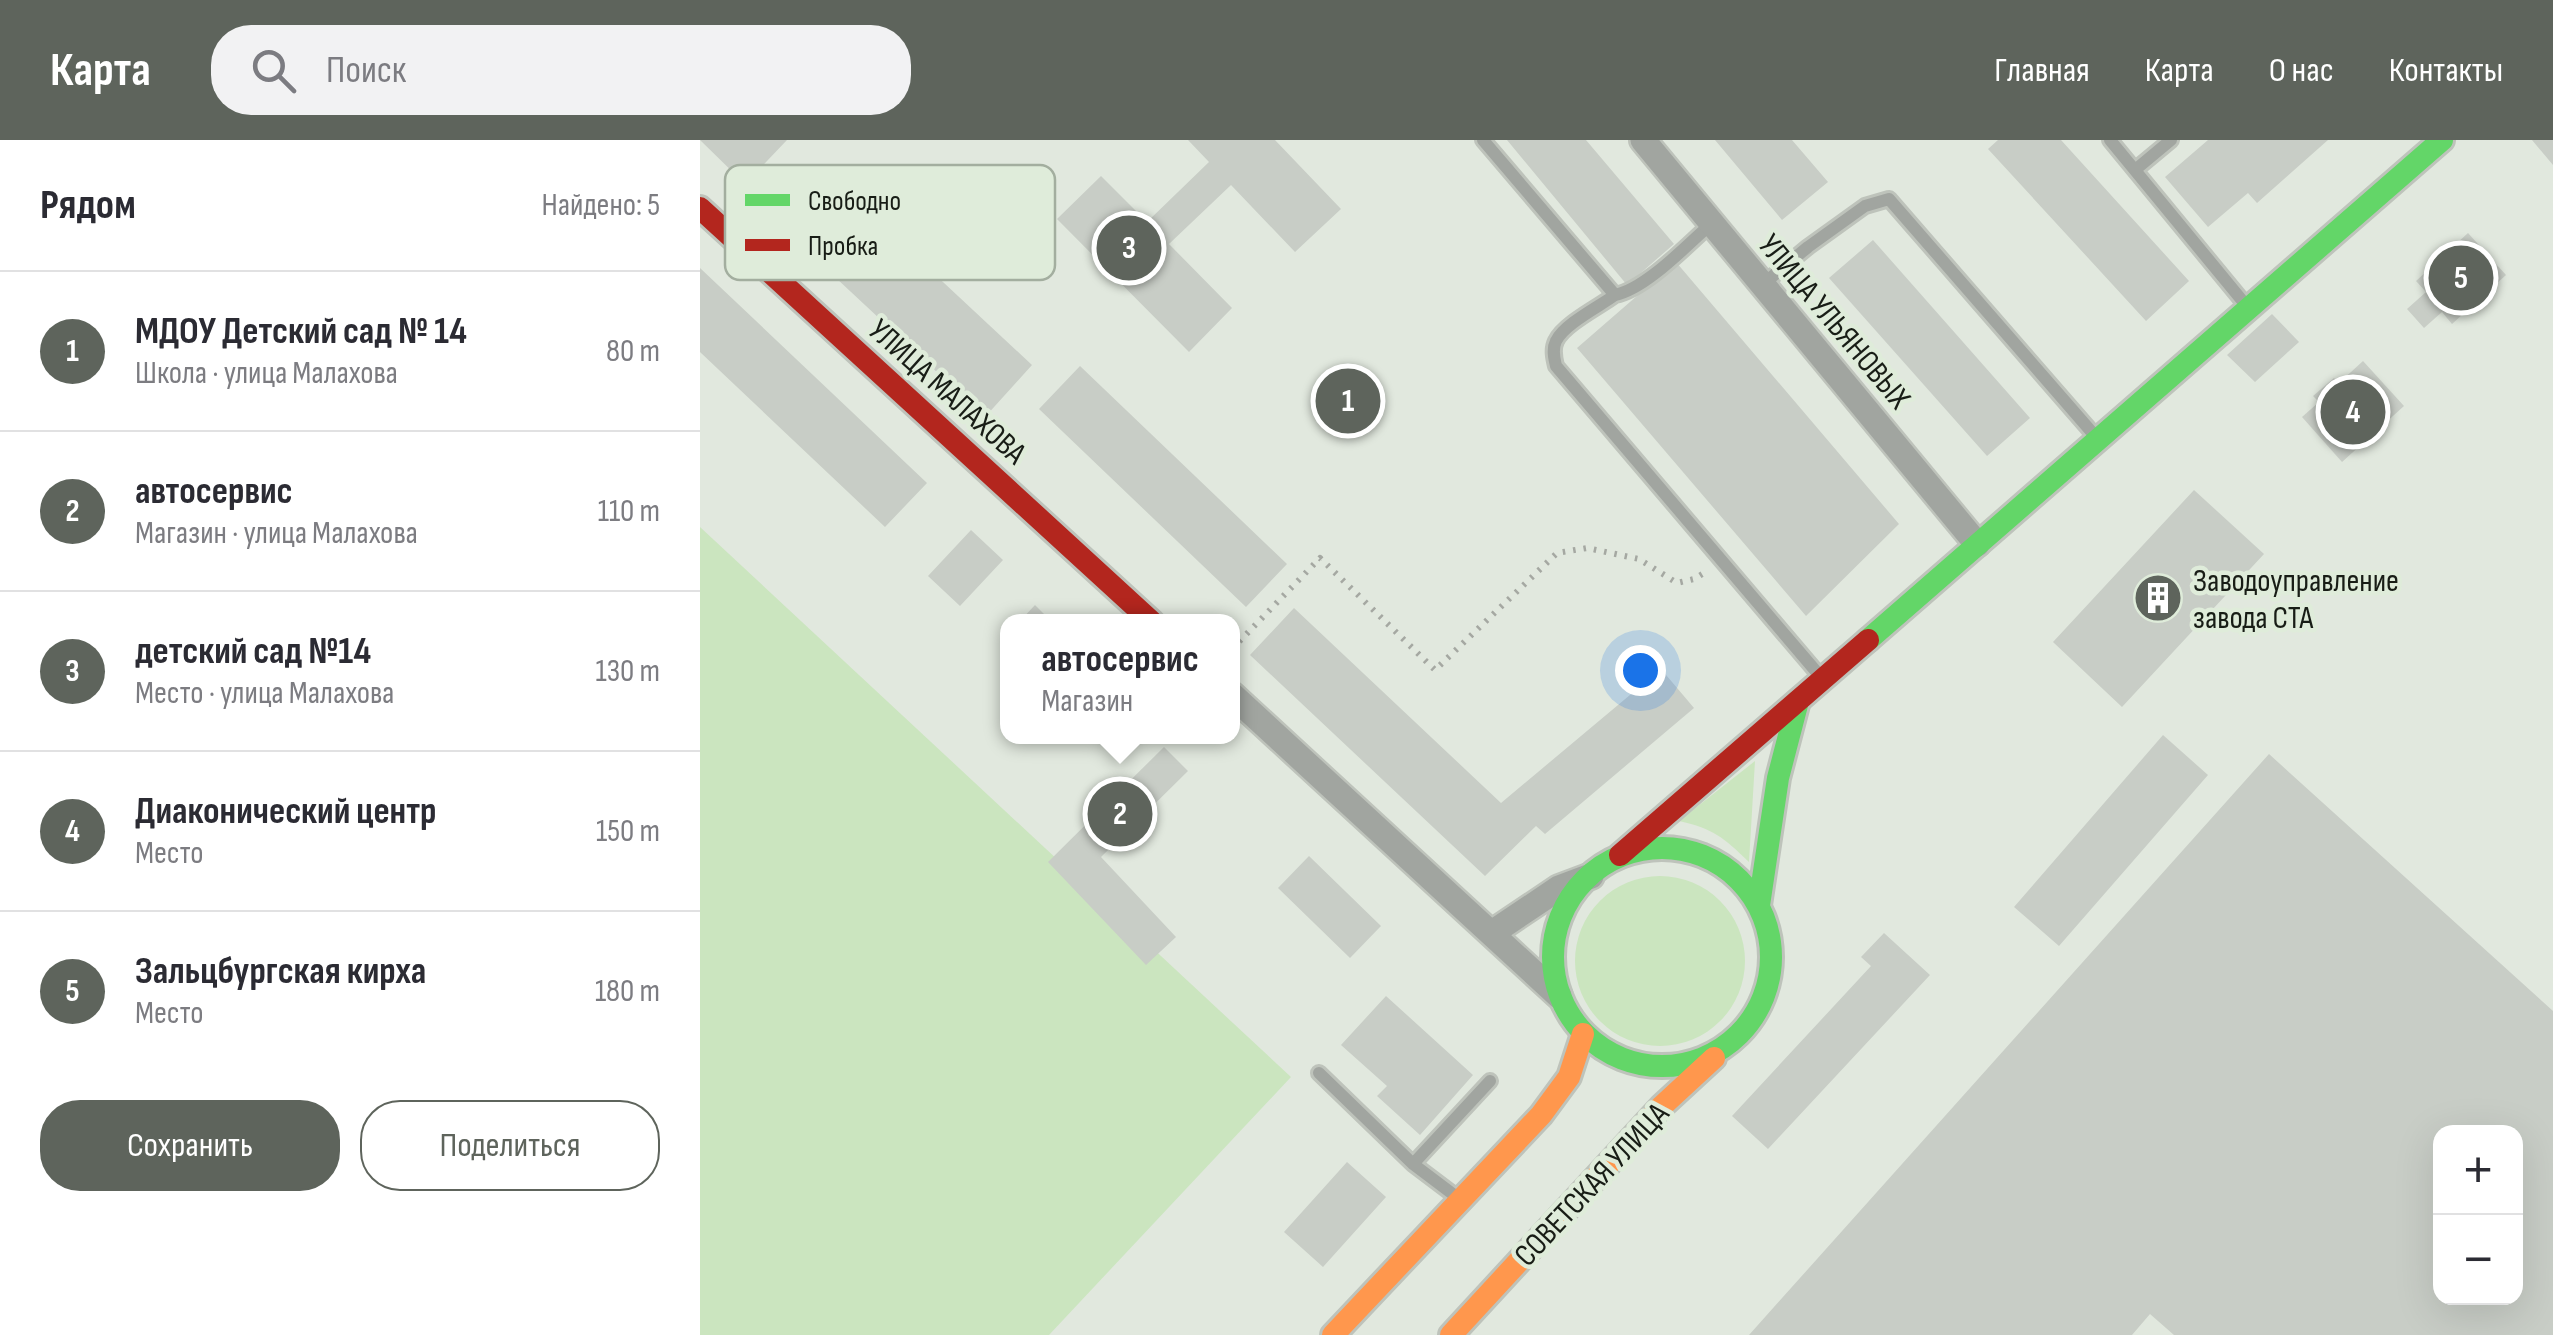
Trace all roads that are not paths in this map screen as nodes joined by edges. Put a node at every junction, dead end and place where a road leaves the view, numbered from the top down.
1 (1483, 140) edge
2 (1642, 140) edge
3 (2110, 140) edge
4 (2171, 140) edge
5 (2442, 140) edge
6 (2135, 170) junction
7 (700, 208) edge
8 (1712, 223) junction
9 (725, 231) edge
10 (779, 280) edge
11 (1762, 285) junction
12 (1616, 295) junction
13 (2249, 308) junction
14 (2098, 439) junction
15 (1977, 544) junction
16 (1143, 614) edge
17 (1823, 680) junction
18 (1798, 701) junction
19 (1240, 702) edge
20 (1620, 855) junction
21 (1591, 876) junction
22 (1759, 905) junction
23 (1492, 932) junction
24 (1559, 996) junction
25 (1583, 1034) junction
26 (1736, 1038) junction
27 (1319, 1073) dead end
28 (1490, 1081) dead end
29 (1413, 1164) junction
30 (1461, 1200) junction
31 (1333, 1335) edge
32 (1451, 1335) edge

1 - 12 lane
2 - 8 street, УЛИЦА УЛЬЯНОВЫХ
3 - 6 lane
4 - 6 lane
5 - 13 main road
6 - 13 lane
7 - 9 main road, УЛИЦА МАЛАХОВА
8 - 11 street, УЛИЦА УЛЬЯНОВЫХ
8 - 12 lane
10 - 16 main road, УЛИЦА МАЛАХОВА
11 - 14 lane
11 - 15 street, УЛИЦА УЛЬЯНОВЫХ
12 - 17 lane
13 - 14 main road
14 - 15 main road
15 - 17 main road
17 - 18 main road
18 - 20 main road, СОВЕТСКАЯ УЛИЦА
18 - 22 main road, СОВЕТСКАЯ УЛИЦА
19 - 23 street
20 - 21 main road, СОВЕТСКАЯ УЛИЦА
20 - 22 main road, СОВЕТСКАЯ УЛИЦА
21 - 23 street
21 - 24 main road, СОВЕТСКАЯ УЛИЦА
22 - 26 main road, СОВЕТСКАЯ УЛИЦА
23 - 24 street
24 - 25 main road, СОВЕТСКАЯ УЛИЦА
25 - 26 main road, СОВЕТСКАЯ УЛИЦА
25 - 30 main road
26 - 32 main road, СОВЕТСКАЯ УЛИЦА
27 - 29 lane
28 - 29 lane
29 - 30 lane
30 - 31 main road

